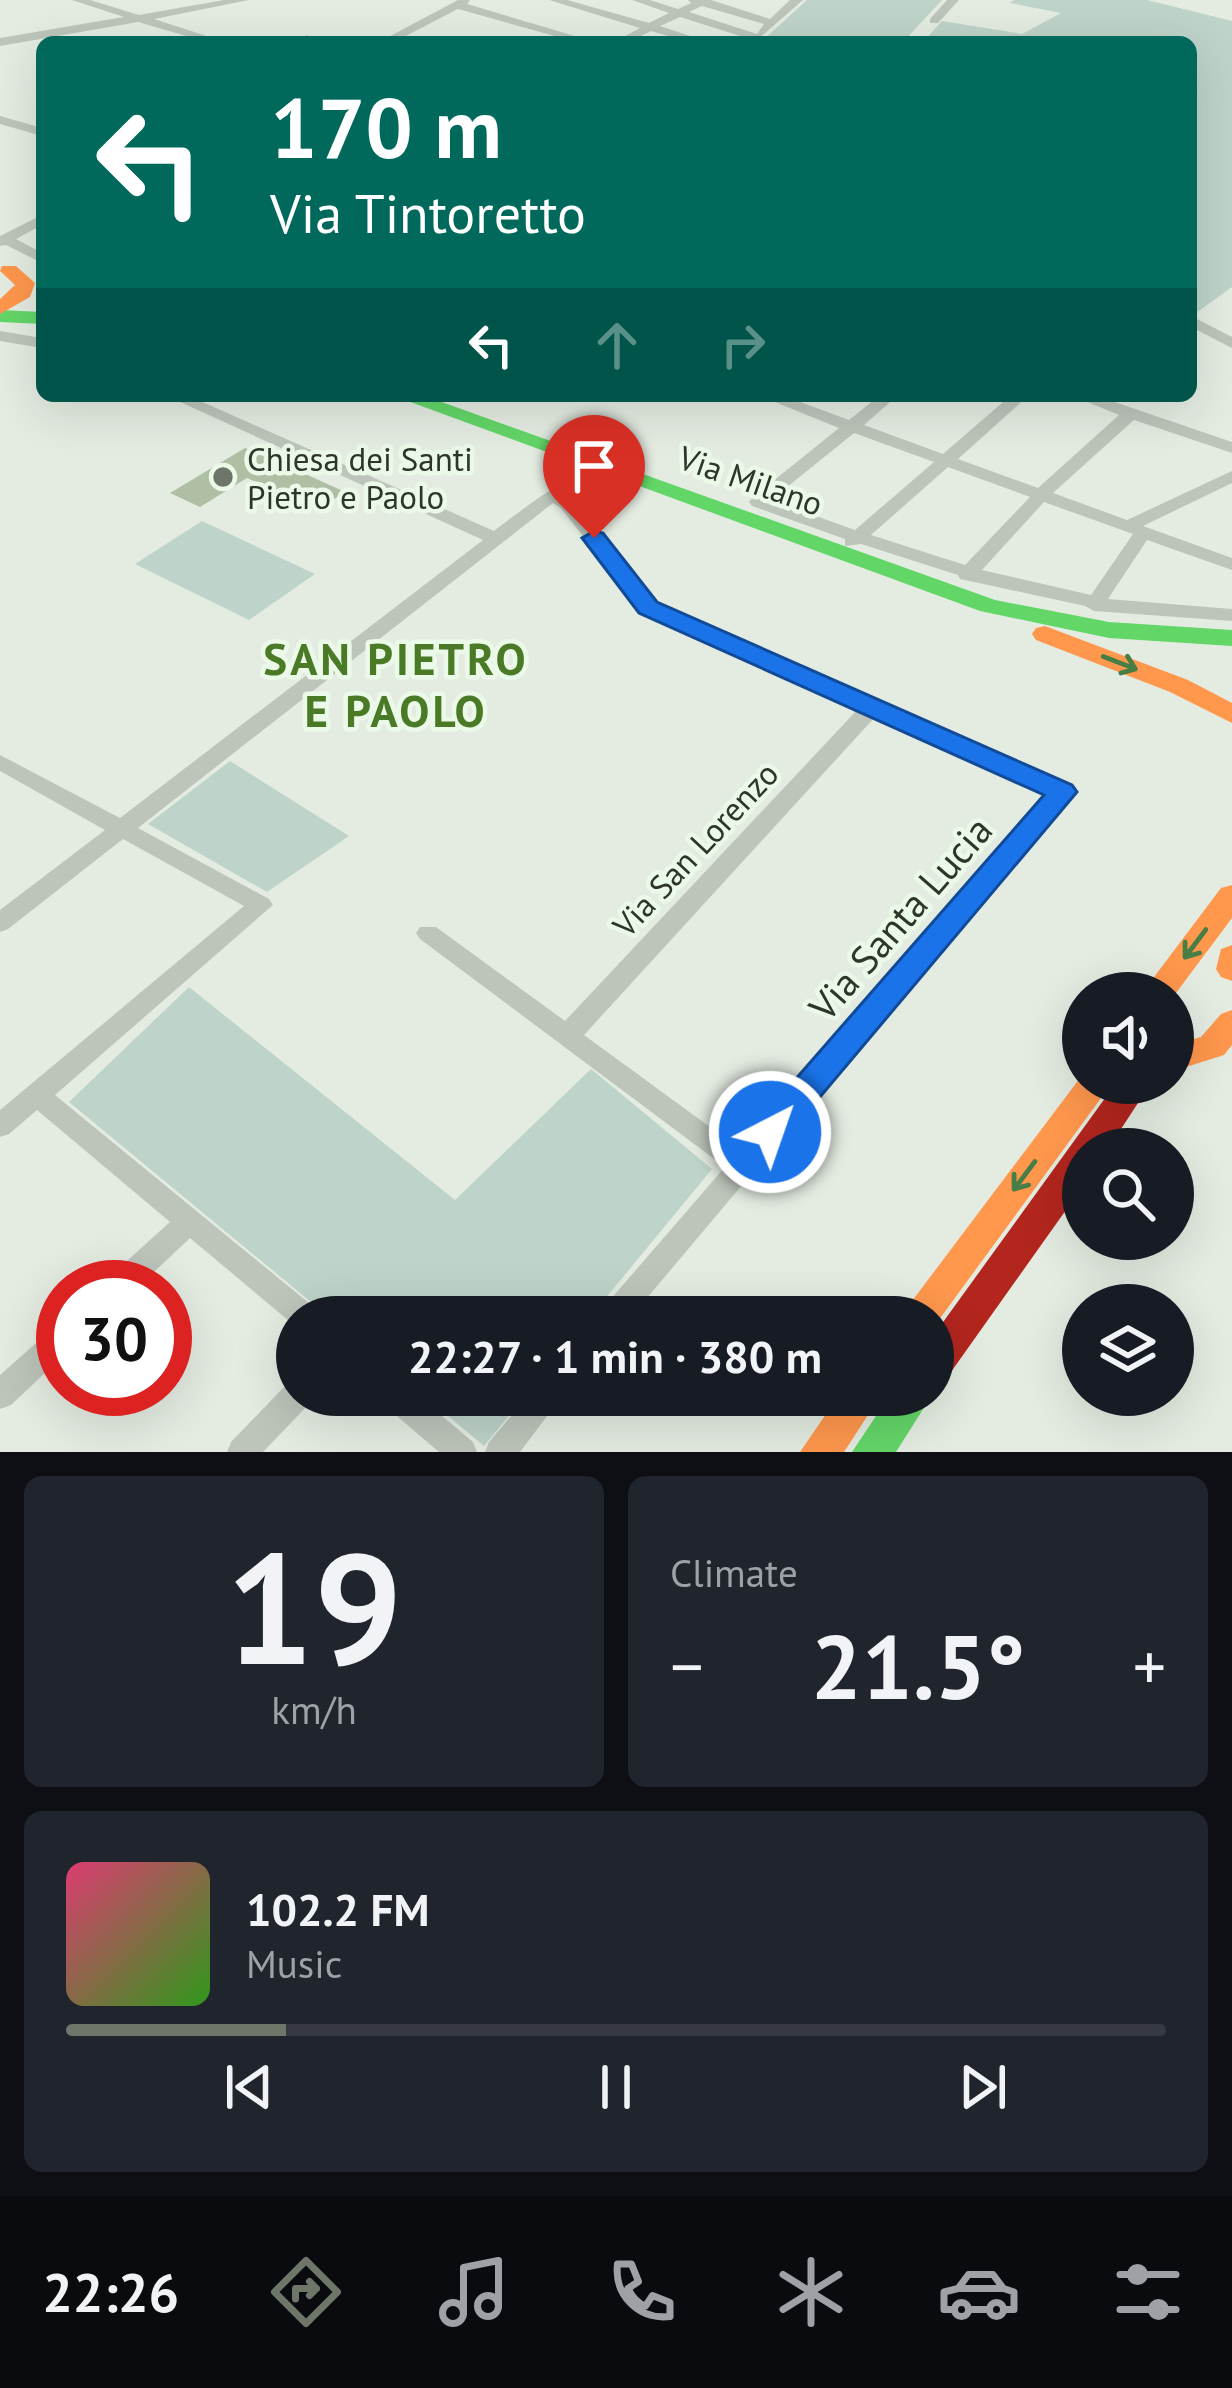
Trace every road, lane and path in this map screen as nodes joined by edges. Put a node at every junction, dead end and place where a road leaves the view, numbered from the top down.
1 (78, 0) edge
2 (243, 0) edge
3 (555, 0) edge
4 (638, 0) edge
5 (736, 0) edge
6 (797, 0) edge
7 (953, 0) edge
8 (699, 1) edge
9 (98, 2) edge
10 (461, 3) edge
11 (680, 13) junction
12 (67, 15) dead end
13 (136, 18) junction
14 (776, 19) junction
15 (934, 21) dead end
16 (650, 27) junction
17 (198, 36) edge
18 (397, 36) edge
19 (569, 36) edge
20 (632, 36) edge
21 (681, 36) edge
22 (743, 36) edge
23 (758, 36) edge
24 (0, 42) edge
25 (36, 51) edge
26 (0, 120) edge
27 (36, 130) edge
28 (36, 222) edge
29 (3, 240) edge
30 (36, 257) edge
31 (3, 268) edge
32 (36, 273) edge
33 (0, 312) edge
34 (36, 317) edge
35 (1197, 324) edge
36 (0, 337) edge
37 (36, 342) edge
38 (1232, 343) edge
39 (189, 402) edge
40 (422, 402) edge
41 (784, 402) edge
42 (881, 402) edge
43 (1013, 402) edge
44 (1099, 402) edge
45 (1131, 413) junction
46 (850, 427) junction
47 (1232, 448) edge
48 (580, 458) junction
49 (946, 460) junction
50 (614, 470) junction
51 (1232, 476) edge
52 (555, 494) junction
53 (1042, 494) junction
54 (1136, 528) junction
55 (497, 539) junction
56 (850, 544) junction
57 (1232, 564) edge
58 (967, 575) junction
59 (936, 584) junction
60 (1094, 605) junction
61 (1232, 615) edge
62 (1197, 626) junction
63 (1232, 626) edge
64 (1166, 637) junction
65 (1232, 638) edge
66 (1179, 686) junction
67 (872, 707) junction
68 (1232, 714) edge
69 (0, 762) edge
70 (119, 830) junction
71 (1232, 896) edge
72 (0, 923) edge
73 (428, 933) dead end
74 (1232, 957) edge
75 (1232, 969) edge
76 (1174, 972) edge
77 (1232, 1023) edge
78 (567, 1036) junction
79 (1194, 1051) edge
80 (38, 1095) junction
81 (1079, 1104) edge
82 (0, 1126) edge
83 (742, 1165) junction
84 (1062, 1187) edge
85 (191, 1220) junction
86 (147, 1260) edge
87 (280, 1296) edge
88 (631, 1296) edge
89 (935, 1296) edge
90 (954, 1338) edge
91 (36, 1362) edge
92 (0, 1395) edge
93 (277, 1416) edge
94 (420, 1416) edge
95 (530, 1416) edge
96 (847, 1416) edge
97 (898, 1416) edge
98 (242, 1452) edge
99 (462, 1452) edge
100 (500, 1452) edge
101 (820, 1452) edge
102 (872, 1452) edge

1 - 9 street
2 - 13 street
3 - 16 street
4 - 11 street
5 - 14 street
6 - 14 street
7 - 15 street
8 - 11 street
8 - 14 street
9 - 12 street
9 - 13 street
10 - 18 street
10 - 19 street
11 - 16 street
11 - 22 street
13 - 17 street
13 - 24 street
14 - 23 street
16 - 20 street
16 - 21 street
24 - 25 street
26 - 27 street
28 - 29 street
29 - 30 street
31 - 32 main road
31 - 33 main road
33 - 34 main road
35 - 38 street
36 - 37 street
39 - 55 street
40 - 48 main road, Via Milano
41 - 46 street
42 - 46 street
43 - 49 street
44 - 45 street
45 - 47 street
45 - 53 street
46 - 49 street
46 - 56 street
48 - 50 main road, Via Milano
48 - 52 street
49 - 53 street
49 - 56 street
50 - 52 street
50 - 56 main road, Via Milano
51 - 54 street
52 - 55 street
52 - 67 street
53 - 54 street
53 - 58 street
54 - 57 street
54 - 60 street
55 - 70 street
56 - 58 street
56 - 59 main road, Via Milano
58 - 60 street
59 - 62 main road, Via Milano
59 - 64 main road, Via Milano
59 -> 66 main road, Via Milano
60 - 61 street
62 - 63 main road, Via Milano
62 - 64 main road, Via Milano
64 - 65 main road, Via Milano
64 - 66 main road
66 - 68 main road, Via Milano
67 - 78 street, Via San Lorenzo
67 - 83 street, Via Santa Lucia
69 - 70 street
70 - 72 street
70 - 80 street
71 -> 76 main road
73 - 78 street
74 - 75 main road
77 - 79 main road
78 - 83 street
80 - 82 street
80 - 85 street
81 -> 89 main road
83 - 88 street, Via Santa Lucia
84 - 90 main road
85 - 86 street
85 - 87 street
91 - 92 street
93 - 98 street
94 - 99 street
95 - 100 street
96 - 101 main road
97 - 102 main road

